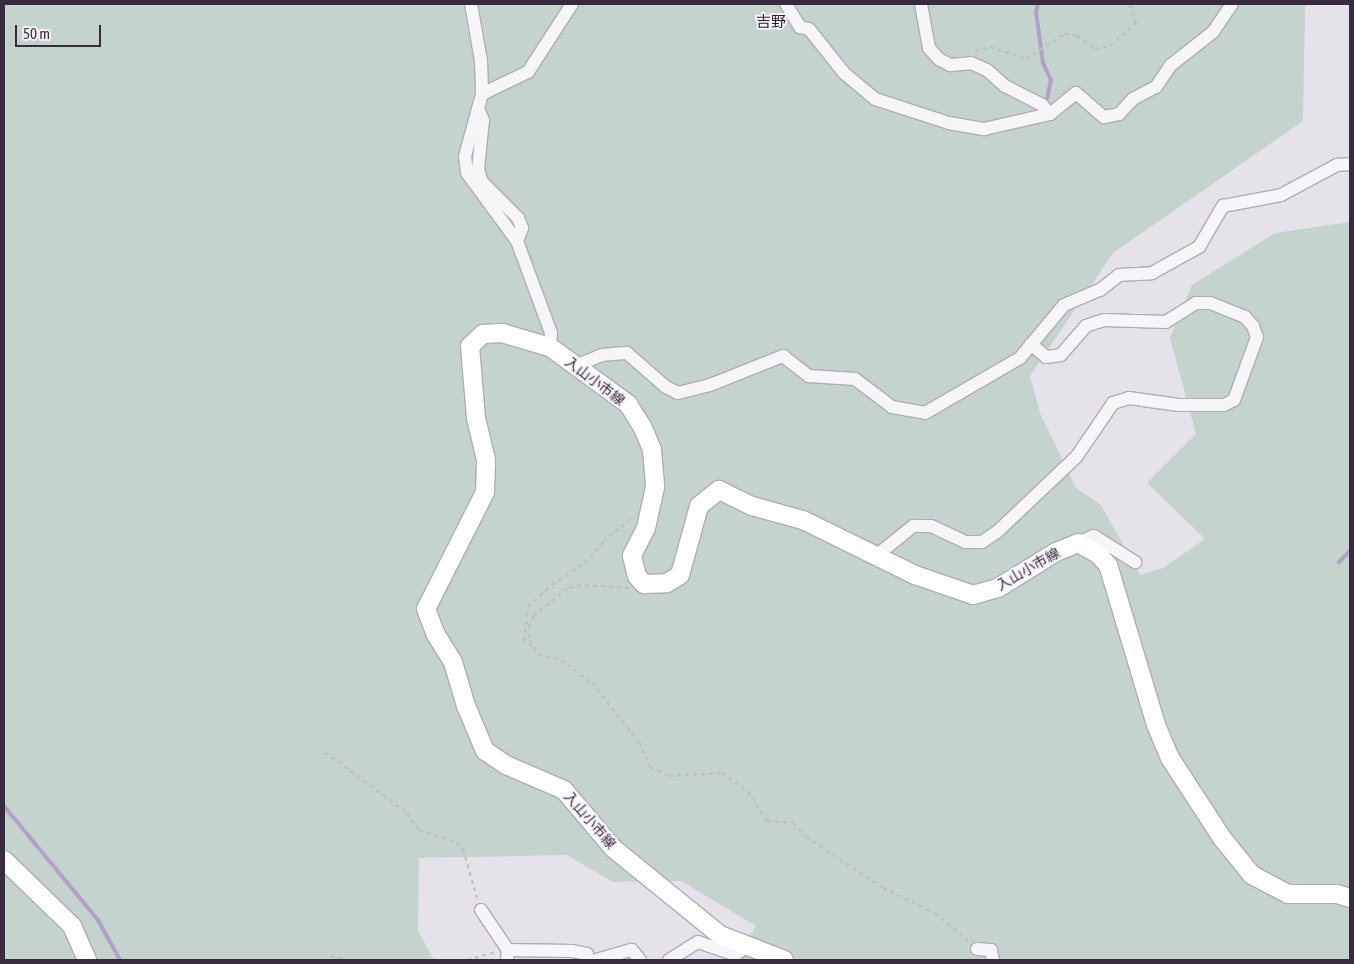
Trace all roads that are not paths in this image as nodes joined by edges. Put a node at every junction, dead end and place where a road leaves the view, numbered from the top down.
1 (471, 4) edge
2 (572, 4) edge
3 (786, 4) edge
4 (921, 4) edge
5 (1232, 4) edge
6 (482, 94) junction
7 (1050, 114) junction
8 (1350, 164) edge
9 (1031, 344) junction
10 (550, 347) junction
11 (575, 366) junction
12 (1078, 543) junction
13 (876, 556) junction
14 (1135, 562) dead end
15 (4, 860) edge
16 (1350, 898) edge
17 (480, 910) road end
18 (746, 946) junction
19 (508, 955) edge
20 (980, 955) edge
21 (87, 960) edge
22 (587, 960) edge
23 (596, 960) edge
24 (640, 960) edge
25 (669, 960) edge
26 (784, 960) edge
27 (993, 960) edge

1 - 6 street
2 - 6 street
3 - 7 street
4 - 7 street
5 - 7 street
6 - 10 street
8 - 9 street
9 - 11 street
9 - 13 street
10 - 11 main road, 入山小市線
10 - 18 main road, 入山小市線
11 - 13 main road, 入山小市線
12 - 13 main road, 入山小市線
12 - 14 street
12 - 16 main road
15 - 21 main road
17 - 19 street
18 - 25 street
18 - 26 main road, 入山小市線
19 - 22 street
20 - 27 street
23 - 24 street

